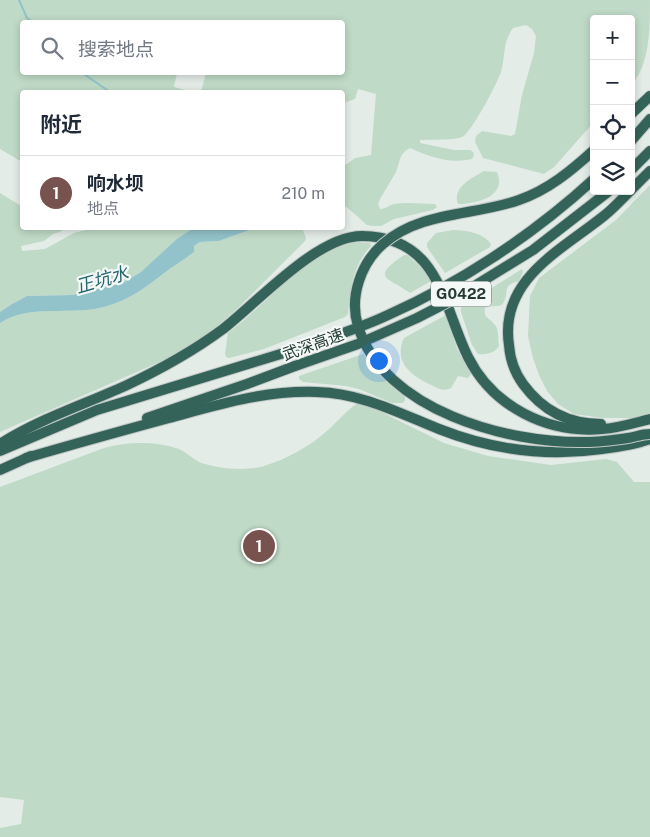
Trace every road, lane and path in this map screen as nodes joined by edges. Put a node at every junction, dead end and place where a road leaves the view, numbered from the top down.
1 (650, 96) edge
2 (635, 110) edge
3 (650, 119) edge
4 (635, 136) edge
5 (650, 151) edge
6 (590, 154) edge
7 (635, 166) edge
8 (650, 171) edge
9 (590, 182) edge
10 (635, 185) edge
11 (603, 195) edge
12 (625, 195) edge
13 (646, 420) edge
14 (650, 434) edge
15 (650, 439) edge
16 (0, 444) edge
17 (0, 451) edge
18 (26, 458) junction
19 (0, 470) edge

1 - 2 highway
3 - 4 highway
5 - 7 highway
6 - 14 highway, bridge
8 - 10 highway
9 - 17 highway, 武深高速 / G0422, bridge
11 - 18 highway, 武深高速 / G0422, bridge
12 - 13 highway
13 - 16 highway
15 - 18 highway
18 - 19 highway, 武深高速 / G0422

